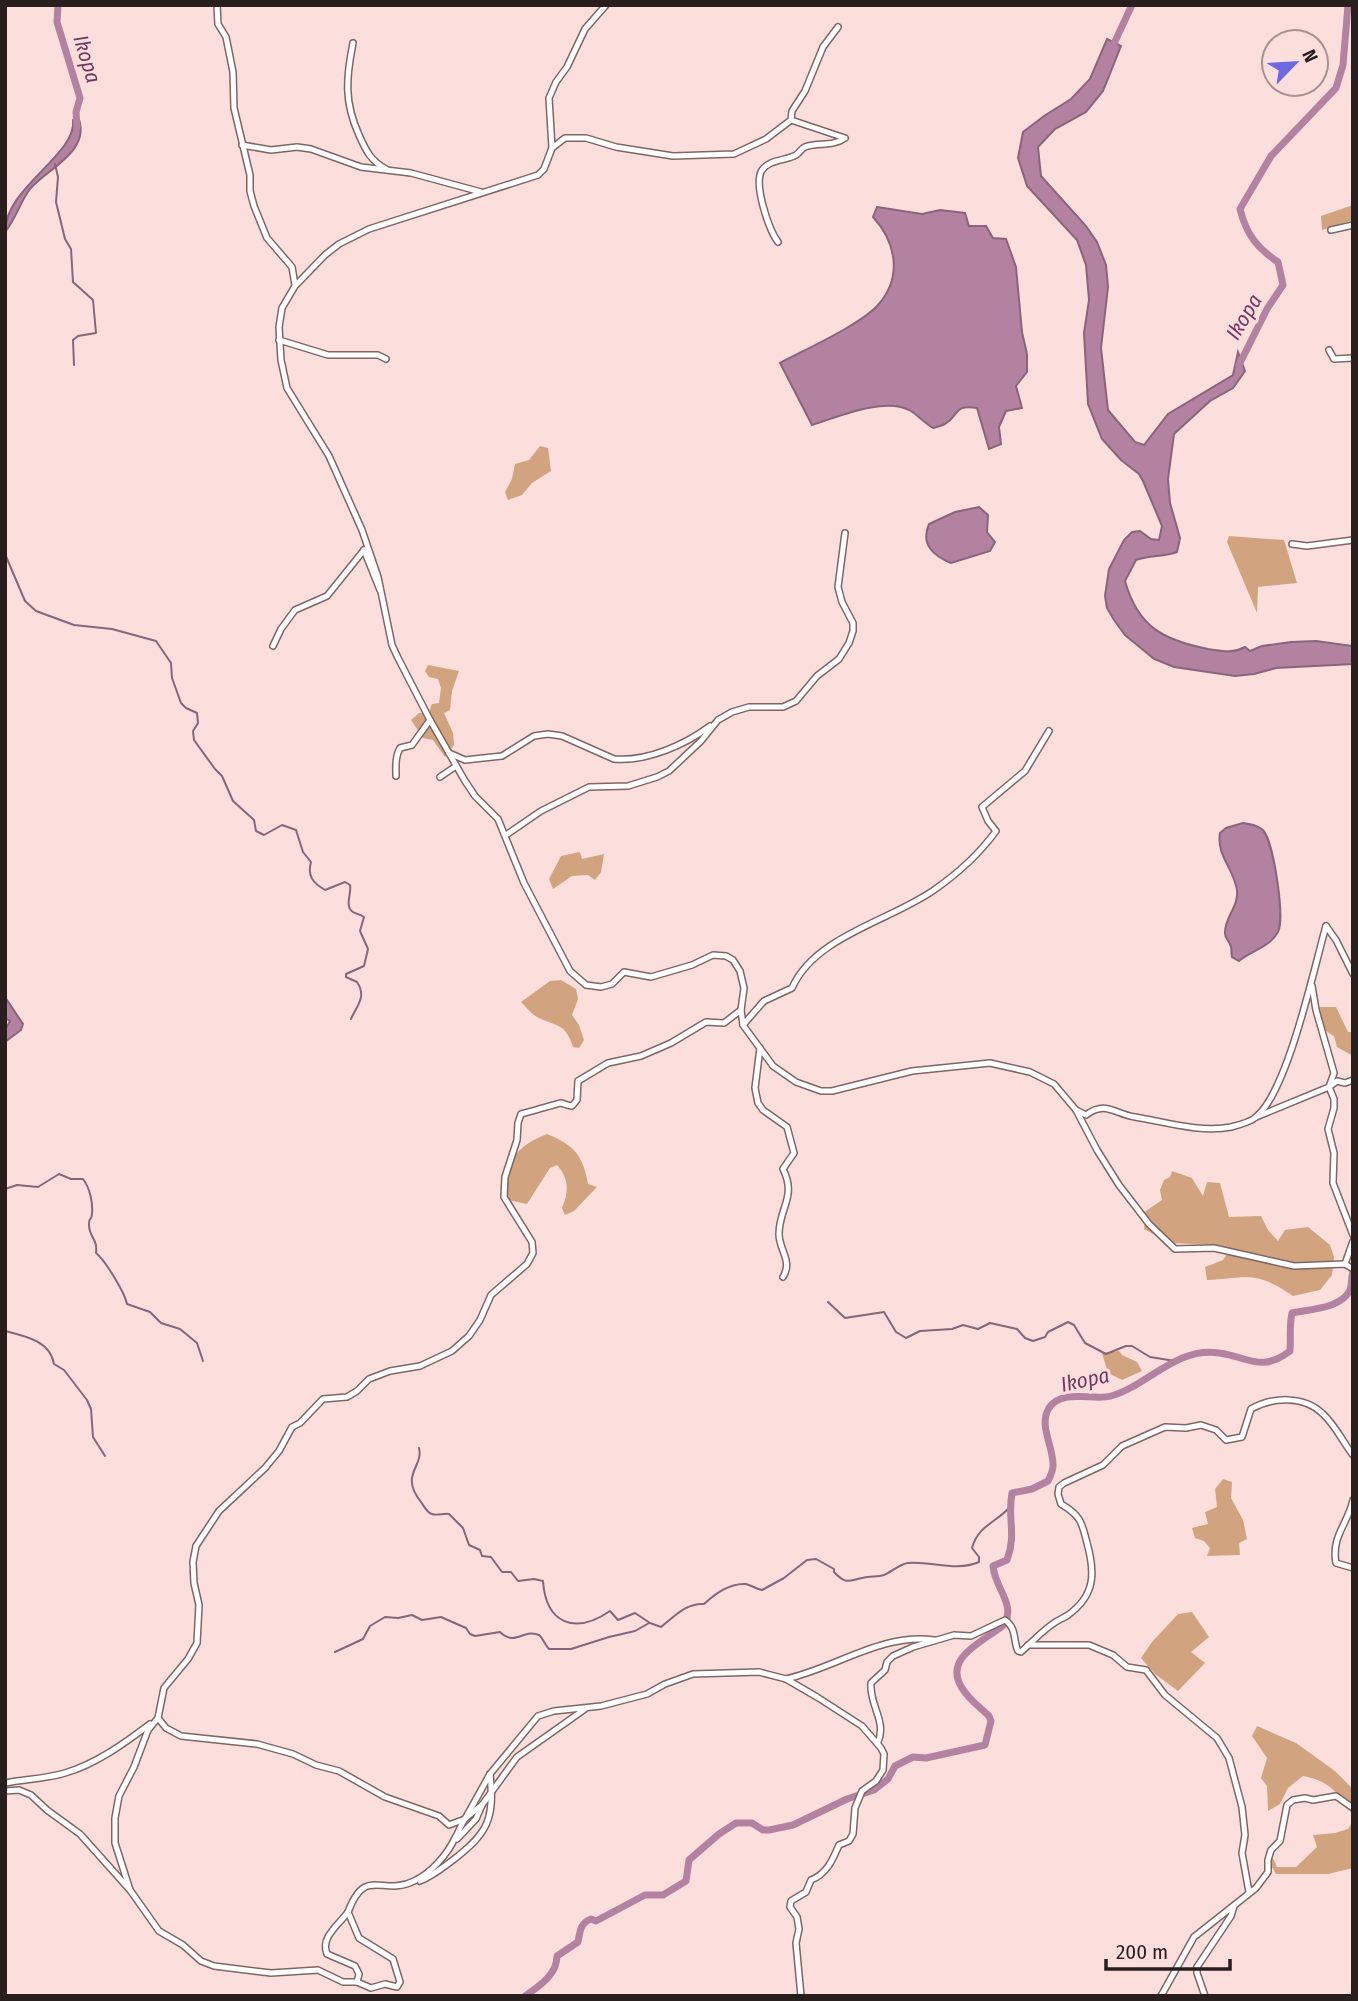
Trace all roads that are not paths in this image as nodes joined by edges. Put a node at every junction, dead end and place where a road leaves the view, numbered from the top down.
1 (217, 5) edge
2 (606, 5) edge
3 (838, 27) dead end
4 (353, 43) dead end
5 (791, 120) junction
6 (242, 145) junction
7 (552, 148) junction
8 (388, 171) junction
9 (484, 193) junction
10 (1353, 225) edge
11 (1331, 230) dead end
12 (778, 242) dead end
13 (295, 286) junction
14 (279, 340) junction
15 (1329, 350) dead end
16 (1353, 358) edge
17 (386, 359) dead end
18 (362, 530) junction
19 (845, 533) dead end
20 (1353, 540) edge
21 (1292, 544) dead end
22 (364, 550) junction
23 (383, 594) junction
24 (273, 646) dead end
25 (430, 720) junction
26 (718, 720) junction
27 (1049, 732) dead end
28 (449, 753) junction
29 (456, 766) junction
30 (396, 776) dead end
31 (440, 777) dead end
32 (506, 835) junction
33 (1353, 974) edge
34 (1312, 983) junction
35 (741, 1010) junction
36 (743, 1025) junction
37 (760, 1048) junction
38 (1353, 1080) edge
39 (1329, 1087) junction
40 (1076, 1110) junction
41 (1256, 1117) junction
42 (1353, 1235) edge
43 (1353, 1241) edge
44 (1345, 1264) junction
45 (1352, 1268) edge
46 (783, 1277) dead end
47 (1353, 1455) edge
48 (1353, 1500) edge
49 (1353, 1568) edge
50 (936, 1640) junction
51 (1028, 1645) junction
52 (786, 1679) junction
53 (585, 1709) junction
54 (158, 1718) junction
55 (878, 1742) junction
56 (490, 1774) junction
57 (5, 1783) edge
58 (5, 1791) edge
59 (492, 1792) junction
60 (482, 1805) junction
61 (1353, 1808) edge
62 (465, 1819) junction
63 (454, 1842) junction
64 (404, 1885) junction
65 (130, 1890) junction
66 (1249, 1892) junction
67 (1234, 1906) junction
68 (348, 1912) junction
69 (357, 1982) junction
70 (801, 1996) edge
71 (1161, 1996) edge
72 (1205, 1996) edge

1 - 6 street
2 - 7 street
3 - 5 street
4 - 8 street
5 - 7 street
5 - 12 street
6 - 8 street
6 - 13 street
7 - 9 street
8 - 9 street
9 - 13 street
10 - 11 street
13 - 14 street
14 - 17 street
14 - 18 street
15 - 16 street
18 - 22 street
18 - 23 street
19 - 26 street
20 - 21 street
22 - 23 street
22 - 24 street
23 - 25 street
25 - 28 street
25 - 30 street
26 - 28 street
26 - 32 street
27 - 36 street
28 - 29 street
29 - 31 street
29 - 32 street
32 - 35 street
33 - 34 street
34 - 39 street
34 - 41 street
35 - 36 street
35 - 54 street
36 - 37 street
37 - 40 street
37 - 46 street
38 - 39 street
39 - 41 street
39 - 42 street
40 - 41 street
40 - 44 street
43 - 44 street
44 - 45 street
47 - 51 street
48 - 49 street
50 - 51 street
50 - 52 street
50 - 55 street
51 - 66 street
52 - 53 street
52 - 55 street
53 - 56 street
53 - 59 street
54 - 57 street
54 - 62 street
54 - 65 street
55 - 70 street
56 - 59 street
56 - 62 street
58 - 65 street
59 - 60 street
59 - 64 street
60 - 62 street
60 - 63 street
61 - 66 street
62 - 63 street
63 - 64 street
64 - 68 street
65 - 69 street
66 - 67 street
67 - 71 street
67 - 72 street
68 - 69 street
68 - 69 street

